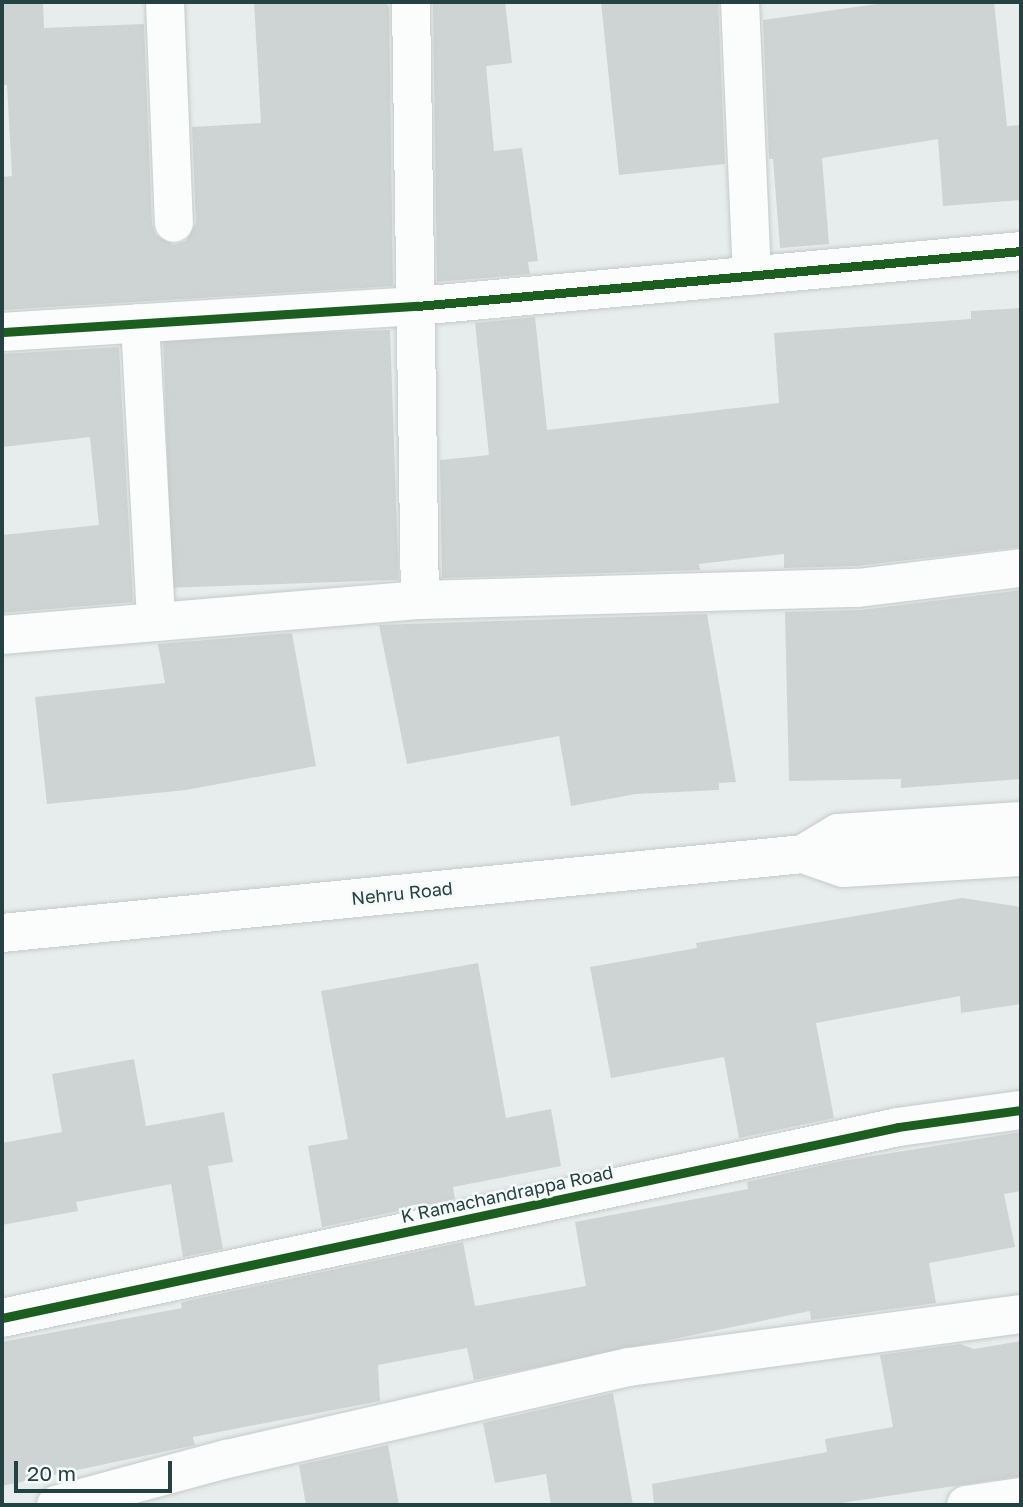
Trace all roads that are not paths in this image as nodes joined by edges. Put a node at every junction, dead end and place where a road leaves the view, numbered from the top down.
1 (165, 2) edge
2 (411, 2) edge
3 (740, 2) edge
4 (174, 223) dead end
5 (1021, 251) edge
6 (752, 276) junction
7 (417, 306) junction
8 (140, 323) junction
9 (2, 332) edge
10 (1021, 568) edge
11 (420, 600) junction
12 (156, 622) junction
13 (2, 635) edge
14 (1021, 821) edge
15 (803, 853) junction
16 (1021, 857) edge
17 (2, 933) edge
18 (1021, 1110) edge
19 (1021, 1314) edge
20 (2, 1318) edge
21 (1021, 1497) edge
22 (56, 1505) edge
23 (966, 1505) edge

1 - 4 street
2 - 7 street
3 - 6 street
5 - 6 street
6 - 7 street
7 - 8 street
7 - 11 street
8 - 9 street
8 - 12 street
10 - 11 street
11 - 12 street
12 - 13 street
14 - 15 street, Nehru Road
15 - 16 street, Nehru Road
15 - 17 street, Nehru Road
18 - 20 street, K Ramachandrappa Road
19 - 22 street
21 - 23 street

